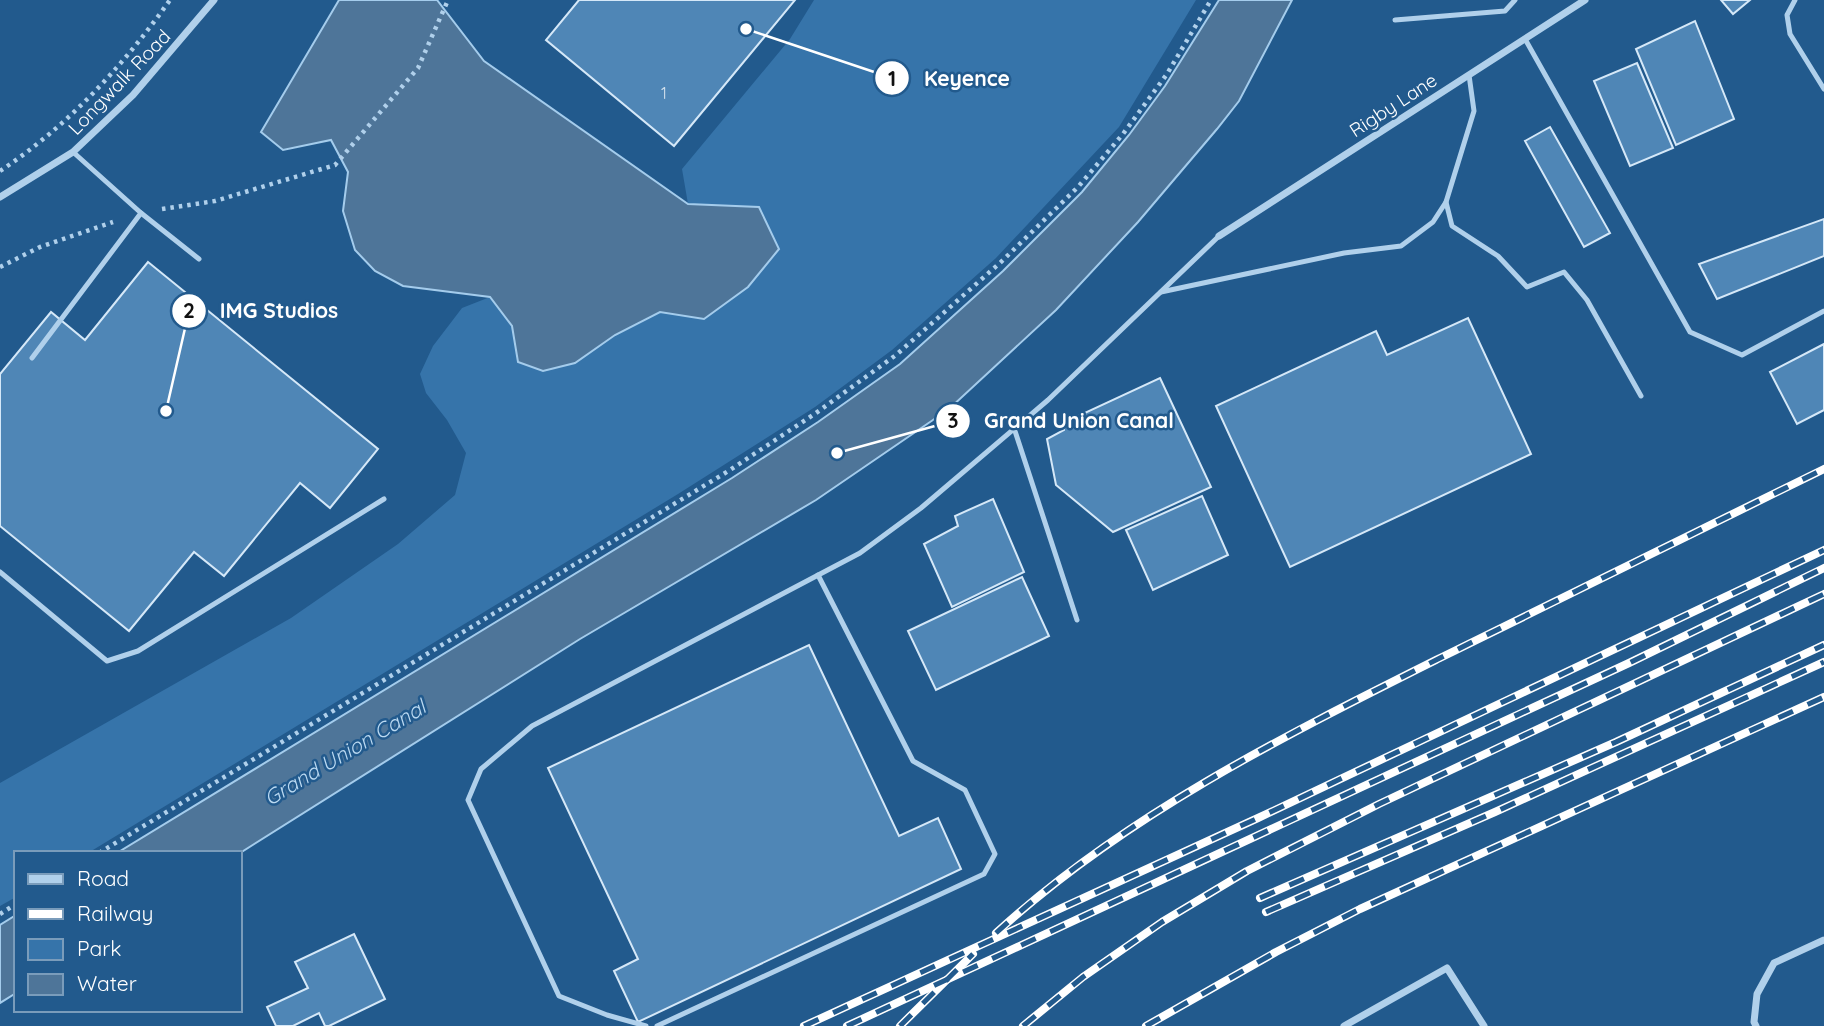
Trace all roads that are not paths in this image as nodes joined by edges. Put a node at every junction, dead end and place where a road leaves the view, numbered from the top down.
1 (214, 0) edge
2 (1514, 0) edge
3 (1585, 0) edge
4 (1795, 0) edge
5 (1395, 20) dead end
6 (1525, 39) junction
7 (1469, 75) junction
8 (1824, 89) edge
9 (73, 152) junction
10 (0, 197) edge
11 (1446, 202) junction
12 (141, 213) junction
13 (1219, 236) joint
14 (199, 259) dead end
15 (1160, 292) junction
16 (1824, 311) edge
17 (32, 358) dead end
18 (1641, 396) dead end
19 (1014, 428) junction
20 (384, 499) dead end
21 (0, 572) edge
22 (818, 575) junction
23 (1077, 620) dead end
24 (1824, 940) edge
25 (646, 1026) edge
26 (657, 1026) edge
27 (1344, 1026) edge
28 (1483, 1026) edge
29 (1756, 1026) edge

1 - 9 street, Longwalk Road
2 - 5 lane
3 - 6 street, Rigby Lane
4 - 8 lane
6 - 7 street, Rigby Lane
6 - 16 lane
7 - 11 lane
7 - 13 street, Rigby Lane
9 - 10 street, Longwalk Road
9 - 12 lane
11 - 15 lane
11 - 18 lane
12 - 14 lane
12 - 17 lane
13 - 15 lane
15 - 19 lane
19 - 22 lane
19 - 23 lane
20 - 21 lane
22 - 25 lane
22 - 26 lane
24 - 29 street
27 - 28 street

